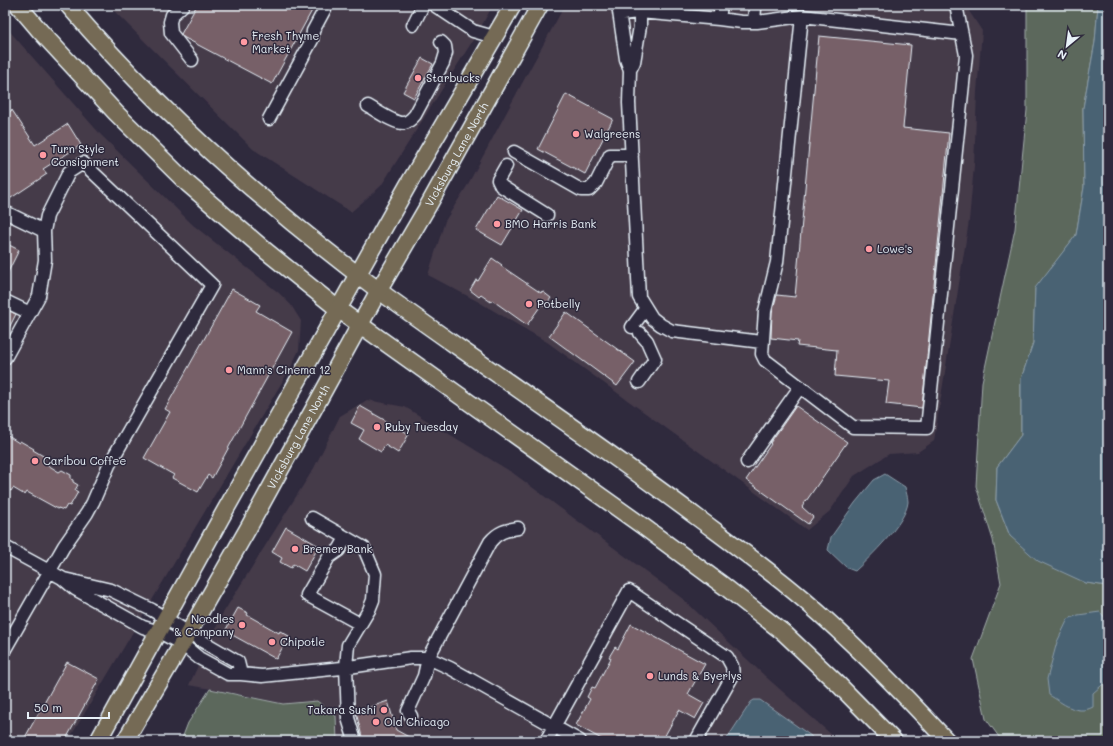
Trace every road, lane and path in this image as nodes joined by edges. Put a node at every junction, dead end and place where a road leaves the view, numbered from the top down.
1 (18, 5) edge
2 (68, 5) edge
3 (183, 5) edge
4 (327, 5) edge
5 (421, 5) edge
6 (434, 5) edge
7 (513, 5) edge
8 (540, 5) edge
9 (721, 5) edge
10 (956, 5) edge
11 (755, 8) dead end
12 (619, 9) edge
13 (639, 9) edge
14 (802, 16) junction
15 (719, 19) junction
16 (754, 22) junction
17 (413, 25) dead end
18 (962, 34) junction
19 (494, 37) junction
20 (441, 42) dead end
21 (192, 60) dead end
22 (630, 70) junction
23 (368, 106) dead end
24 (269, 119) dead end
25 (514, 152) dead end
26 (632, 155) junction
27 (506, 166) dead end
28 (5, 212) edge
29 (547, 215) dead end
30 (44, 231) junction
31 (358, 274) junction
32 (379, 290) junction
33 (5, 301) edge
34 (338, 308) junction
35 (646, 308) junction
36 (30, 313) junction
37 (360, 324) junction
38 (762, 342) junction
39 (5, 358) edge
40 (639, 382) dead end
41 (800, 387) junction
42 (747, 462) dead end
43 (312, 518) dead end
44 (518, 528) dead end
45 (346, 538) junction
46 (5, 547) edge
47 (49, 571) junction
48 (62, 578) junction
49 (360, 624) junction
50 (163, 626) junction
51 (185, 638) junction
52 (5, 649) edge
53 (428, 658) junction
54 (346, 667) junction
55 (411, 716) dead end
56 (554, 727) junction
57 (98, 741) edge
58 (125, 741) edge
59 (355, 741) edge
60 (546, 741) edge
61 (580, 741) edge
62 (696, 741) edge
63 (894, 741) edge
64 (947, 741) edge

1 - 34 main road
2 - 31 main road
3 - 21 lane
4 - 24 lane
5 - 17 lane
6 - 19 lane
7 - 19 main road
8 - 32 main road, Vicksburg Lane North
9 - 15 lane
10 - 18 lane
11 - 16 lane
12 - 13 lane
12 - 22 lane
13 - 15 lane
13 - 22 lane
14 - 16 lane
14 - 18 lane
14 - 38 lane
15 - 16 lane
18 - 41 lane
19 - 31 main road
20 - 23 lane
22 - 26 lane
25 - 26 lane
26 - 35 lane
27 - 29 lane
28 - 30 lane
30 - 36 lane
30 - 47 lane
31 - 32 main road
31 - 34 main road
32 - 37 main road, Vicksburg Lane North
32 - 64 main road
33 - 36 lane
34 - 37 main road
34 - 50 main road
35 - 38 lane
35 - 40 lane
36 - 39 lane
37 - 51 main road, Vicksburg Lane North
37 - 63 main road
38 - 41 lane
41 - 42 lane
43 - 45 lane
44 - 53 lane
45 - 49 lane
45 - 49 lane
46 - 47 lane
47 - 48 lane
47 - 52 lane
48 - 50 lane
48 - 50 lane
49 - 54 lane
50 - 51 lane
50 - 57 main road
51 - 54 lane
51 - 58 main road, Vicksburg Lane North
53 - 54 lane
53 - 55 lane
53 - 56 lane
54 - 59 lane
56 - 60 lane
56 - 61 lane
56 - 62 lane

